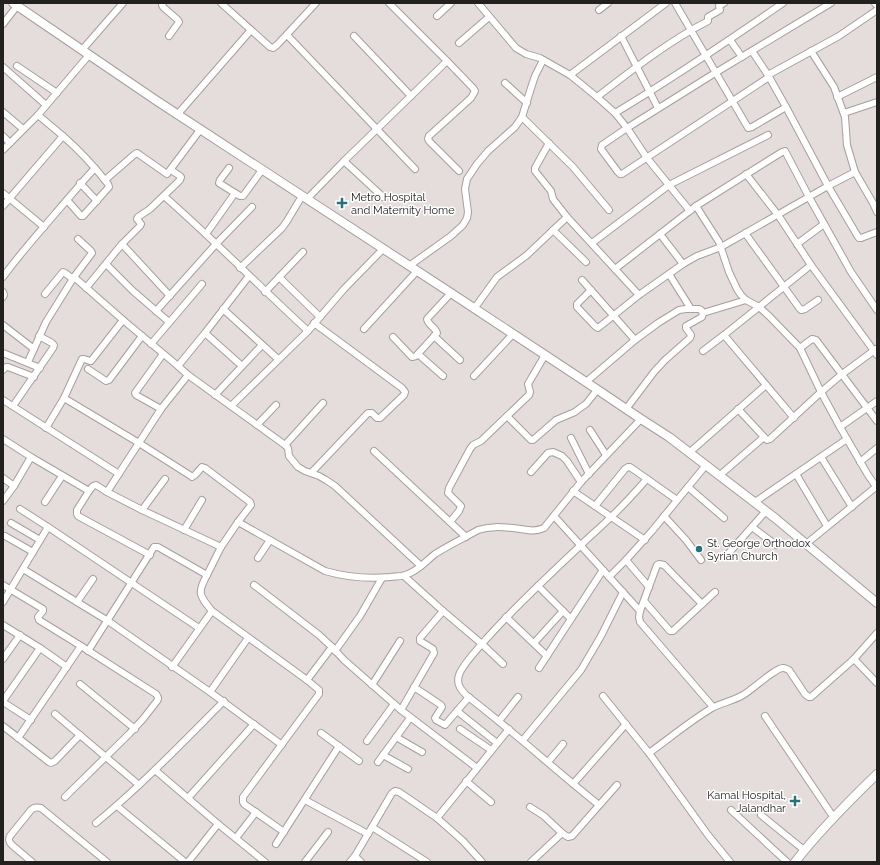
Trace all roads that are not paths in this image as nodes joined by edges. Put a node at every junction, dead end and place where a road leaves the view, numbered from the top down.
1 (123, 3) edge
2 (163, 3) edge
3 (221, 3) edge
4 (316, 3) edge
5 (389, 3) edge
6 (451, 3) edge
7 (478, 3) edge
8 (608, 3) edge
9 (666, 3) edge
10 (676, 3) edge
11 (724, 3) edge
12 (783, 3) edge
13 (831, 3) edge
14 (15, 4) edge
15 (821, 5) edge
16 (599, 10) dead end
17 (877, 10) edge
18 (437, 16) dead end
19 (489, 17) junction
20 (3, 24) edge
21 (691, 29) junction
22 (251, 30) junction
23 (287, 34) junction
24 (169, 36) dead end
25 (354, 36) dead end
26 (621, 36) junction
27 (730, 40) junction
28 (460, 43) dead end
29 (82, 50) junction
30 (752, 51) junction
31 (811, 52) junction
32 (90, 55) junction
33 (705, 56) junction
34 (742, 57) junction
35 (543, 60) junction
36 (447, 61) junction
37 (17, 66) dead end
38 (637, 66) junction
39 (3, 67) edge
40 (715, 73) junction
41 (570, 75) junction
42 (769, 76) junction
43 (877, 77) edge
44 (505, 83) dead end
45 (650, 92) junction
46 (57, 93) junction
47 (411, 96) junction
48 (597, 97) junction
49 (837, 97) junction
50 (732, 101) junction
51 (877, 102) edge
52 (527, 103) junction
53 (46, 105) junction
54 (786, 107) junction
55 (658, 108) junction
56 (3, 112) edge
57 (616, 113) junction
58 (844, 113) junction
59 (38, 115) junction
60 (177, 115) junction
61 (522, 117) junction
62 (627, 128) junction
63 (22, 129) junction
64 (377, 129) junction
65 (200, 130) junction
66 (3, 136) edge
67 (63, 136) junction
68 (768, 136) dead end
69 (10, 143) junction
70 (549, 143) junction
71 (3, 150) edge
72 (647, 158) junction
73 (344, 161) junction
74 (95, 168) junction
75 (229, 168) dead end
76 (171, 170) junction
77 (262, 170) junction
78 (415, 170) dead end
79 (458, 171) dead end
80 (855, 172) junction
81 (746, 174) junction
82 (105, 180) junction
83 (80, 183) junction
84 (669, 185) junction
85 (828, 186) junction
86 (3, 193) edge
87 (235, 194) junction
88 (164, 196) junction
89 (383, 197) dead end
90 (809, 197) junction
91 (9, 198) junction
92 (304, 198) junction
93 (66, 200) junction
94 (97, 201) junction
95 (3, 206) edge
96 (696, 206) junction
97 (252, 207) dead end
98 (610, 210) dead end
99 (690, 211) junction
100 (877, 212) edge
101 (778, 214) junction
102 (567, 216) junction
103 (824, 224) junction
104 (44, 227) junction
105 (553, 230) junction
106 (877, 232) edge
107 (746, 233) junction
108 (206, 234) junction
109 (660, 234) junction
110 (78, 239) dead end
111 (592, 243) junction
112 (122, 244) junction
113 (216, 244) junction
114 (797, 244) junction
115 (721, 247) junction
116 (383, 249) junction
117 (303, 252) dead end
118 (586, 262) dead end
119 (106, 264) junction
120 (683, 264) junction
121 (811, 265) junction
122 (409, 266) junction
123 (240, 268) junction
124 (615, 269) junction
125 (417, 271) junction
126 (669, 274) junction
127 (249, 276) junction
128 (3, 277) edge
129 (279, 277) junction
130 (73, 278) junction
131 (582, 280) dead end
132 (202, 284) dead end
133 (784, 286) junction
134 (86, 288) junction
135 (591, 290) junction
136 (3, 292) edge
137 (265, 292) junction
138 (451, 293) junction
139 (45, 294) dead end
140 (639, 295) junction
141 (170, 296) junction
142 (3, 298) edge
143 (746, 300) junction
144 (818, 300) dead end
145 (759, 307) junction
146 (474, 308) junction
147 (223, 309) junction
148 (691, 309) junction
149 (877, 310) edge
150 (156, 311) junction
151 (703, 313) junction
152 (613, 315) junction
153 (320, 316) junction
154 (123, 320) junction
155 (169, 322) junction
156 (314, 323) junction
157 (3, 325) edge
158 (364, 328) dead end
159 (308, 331) junction
160 (205, 333) junction
161 (513, 334) junction
162 (39, 336) junction
163 (142, 336) junction
164 (434, 336) junction
165 (724, 336) junction
166 (393, 337) dead end
167 (635, 340) junction
168 (151, 344) junction
169 (262, 345) junction
170 (800, 348) junction
171 (34, 349) junction
172 (703, 351) dead end
173 (876, 351) edge
174 (3, 353) edge
175 (163, 354) junction
176 (418, 354) junction
177 (545, 355) junction
178 (278, 359) junction
179 (460, 360) dead end
180 (28, 362) junction
181 (178, 366) junction
182 (242, 366) junction
183 (40, 368) junction
184 (88, 369) dead end
185 (3, 370) edge
186 (188, 375) junction
187 (841, 375) junction
188 (443, 376) dead end
189 (474, 376) dead end
190 (34, 377) junction
191 (586, 382) junction
192 (766, 385) junction
193 (597, 390) junction
194 (821, 392) junction
195 (215, 394) junction
196 (64, 398) junction
197 (3, 400) edge
198 (877, 401) edge
199 (322, 403) dead end
200 (276, 405) dead end
201 (13, 406) junction
202 (231, 406) junction
203 (161, 408) junction
204 (867, 408) junction
205 (626, 409) junction
206 (738, 410) junction
207 (507, 416) junction
208 (794, 418) junction
209 (640, 419) junction
210 (877, 421) edge
211 (257, 425) junction
212 (840, 427) junction
213 (46, 428) junction
214 (590, 430) dead end
215 (764, 437) junction
216 (570, 438) dead end
217 (3, 439) edge
218 (847, 439) junction
219 (139, 443) junction
220 (285, 445) junction
221 (877, 448) edge
222 (374, 451) dead end
223 (690, 452) junction
224 (606, 455) junction
225 (31, 457) junction
226 (821, 457) junction
227 (860, 462) junction
228 (706, 465) junction
229 (530, 472) dead end
230 (311, 473) junction
231 (119, 474) junction
232 (589, 474) junction
233 (796, 474) junction
234 (62, 476) junction
235 (720, 476) junction
236 (3, 478) edge
237 (165, 479) dead end
238 (647, 479) junction
239 (581, 482) junction
240 (14, 486) junction
241 (688, 487) junction
242 (877, 487) edge
243 (89, 491) junction
244 (573, 491) junction
245 (107, 492) junction
246 (202, 500) dead end
247 (677, 500) junction
248 (3, 502) edge
249 (45, 502) dead end
250 (755, 502) junction
251 (595, 506) junction
252 (852, 507) junction
253 (20, 509) dead end
254 (142, 510) junction
255 (766, 511) junction
256 (554, 516) junction
257 (664, 516) junction
258 (611, 517) junction
259 (724, 518) dead end
260 (11, 522) dead end
261 (238, 522) junction
262 (450, 522) junction
263 (827, 526) junction
264 (48, 527) junction
265 (752, 527) junction
266 (184, 530) junction
267 (5, 536) dead end
268 (466, 537) junction
269 (40, 540) junction
270 (270, 540) junction
271 (645, 540) junction
272 (806, 544) junction
273 (580, 545) junction
274 (776, 545) dead end
275 (221, 547) junction
276 (34, 552) junction
277 (150, 555) junction
278 (727, 555) dead end
279 (258, 558) dead end
280 (626, 560) junction
281 (701, 560) dead end
282 (421, 566) junction
283 (24, 569) junction
284 (603, 570) junction
285 (207, 575) junction
286 (404, 576) junction
287 (609, 577) junction
288 (382, 578) junction
289 (93, 579) dead end
290 (132, 584) junction
291 (3, 585) edge
292 (254, 585) dead end
293 (538, 586) junction
294 (649, 587) junction
295 (11, 590) junction
296 (623, 592) junction
297 (715, 592) dead end
298 (644, 601) junction
299 (3, 602) edge
300 (77, 602) junction
301 (877, 603) edge
302 (702, 604) junction
303 (212, 611) junction
304 (443, 611) junction
305 (563, 611) junction
306 (640, 611) junction
307 (506, 617) junction
308 (571, 619) junction
309 (108, 621) junction
310 (3, 625) edge
311 (200, 628) junction
312 (877, 633) edge
313 (20, 635) junction
314 (248, 638) junction
315 (400, 641) dead end
316 (534, 643) junction
317 (482, 644) junction
318 (81, 646) junction
319 (40, 648) junction
320 (334, 649) junction
321 (88, 651) junction
322 (547, 656) junction
323 (3, 659) edge
324 (854, 659) junction
325 (503, 664) dead end
326 (67, 667) junction
327 (172, 667) junction
328 (539, 668) dead end
329 (307, 680) junction
330 (877, 683) edge
331 (80, 684) dead end
332 (372, 685) junction
333 (414, 687) junction
334 (210, 692) junction
335 (603, 696) dead end
336 (469, 697) junction
337 (518, 697) dead end
338 (3, 701) edge
339 (224, 701) junction
340 (394, 704) junction
341 (713, 707) junction
342 (401, 710) junction
343 (457, 711) junction
344 (55, 714) dead end
345 (765, 716) dead end
346 (410, 718) junction
347 (31, 720) junction
348 (499, 721) junction
349 (254, 724) junction
350 (626, 724) junction
351 (3, 726) edge
352 (135, 729) junction
353 (460, 729) dead end
354 (509, 729) junction
355 (320, 733) dead end
356 (80, 735) junction
357 (396, 737) junction
358 (18, 738) junction
359 (523, 740) junction
360 (367, 741) dead end
361 (497, 743) junction
362 (563, 744) dead end
363 (282, 745) junction
364 (339, 746) junction
365 (491, 750) junction
366 (422, 752) dead end
367 (649, 753) junction
368 (383, 755) junction
369 (106, 757) junction
370 (359, 761) dead end
371 (378, 762) dead end
372 (548, 762) junction
373 (477, 768) junction
374 (408, 769) dead end
375 (155, 770) junction
376 (877, 774) edge
377 (466, 781) junction
378 (573, 784) junction
379 (617, 785) dead end
380 (139, 786) junction
381 (65, 797) dead end
382 (188, 798) junction
383 (305, 800) junction
384 (491, 802) dead end
385 (600, 805) junction
386 (117, 806) junction
387 (530, 807) dead end
388 (731, 810) dead end
389 (256, 812) junction
390 (761, 815) dead end
391 (437, 818) junction
392 (834, 818) junction
393 (96, 823) dead end
394 (218, 824) junction
395 (372, 827) junction
396 (284, 832) junction
397 (328, 832) dead end
398 (562, 833) junction
399 (368, 834) junction
400 (236, 838) junction
401 (276, 844) dead end
402 (804, 850) junction
403 (355, 856) junction
404 (32, 862) edge
405 (108, 862) edge
406 (187, 862) edge
407 (265, 862) edge
408 (305, 862) edge
409 (350, 862) edge
410 (361, 862) edge
411 (427, 862) edge
412 (482, 862) edge
413 (531, 862) edge
414 (730, 862) edge
415 (787, 862) edge
416 (795, 862) edge

1 - 29 street
2 - 24 street
3 - 22 street
4 - 23 street
5 - 36 street
6 - 18 street
7 - 19 street
8 - 16 street
9 - 26 street
10 - 21 street
11 - 21 street
12 - 27 street
13 - 15 street
14 - 20 street
14 - 29 main road
15 - 30 street
17 - 31 street
19 - 28 street
19 - 35 street
21 - 33 street
21 - 38 street
22 - 23 street
22 - 60 street
23 - 64 street
25 - 47 street
26 - 38 street
26 - 41 street
27 - 33 street
27 - 34 street
29 - 32 main road
30 - 34 street
30 - 42 street
31 - 42 street
31 - 49 street
32 - 46 street
32 - 60 main road
33 - 40 street
33 - 45 street
34 - 40 street
35 - 41 street
35 - 52 street
36 - 47 street
36 - 79 street
37 - 46 street
38 - 45 street
38 - 48 street
39 - 53 street
40 - 50 street
40 - 55 street
41 - 48 street
42 - 50 street
42 - 54 street
43 - 49 street
44 - 52 street
45 - 55 street
45 - 57 street
46 - 53 street
47 - 64 street
48 - 57 street
49 - 58 street
50 - 54 street
50 - 72 street
51 - 58 street
52 - 61 street
53 - 59 street
54 - 85 street
55 - 62 street
56 - 63 street
57 - 62 street
58 - 80 street
59 - 63 street
59 - 67 street
60 - 65 main road
61 - 70 street
61 - 122 street
62 - 72 street
62 - 72 street
63 - 69 street
64 - 73 street
64 - 78 street
65 - 76 street
65 - 77 main road
66 - 69 street
67 - 74 street
67 - 91 street
68 - 84 street
69 - 71 street
70 - 98 street
70 - 102 street
72 - 84 street
73 - 89 street
73 - 92 street
74 - 82 street
74 - 83 street
75 - 87 street
76 - 82 street
76 - 88 street
77 - 87 street
77 - 92 main road
80 - 85 street
80 - 100 street
81 - 90 street
81 - 96 street
81 - 101 street
82 - 94 street
83 - 93 street
83 - 94 street
84 - 99 street
84 - 111 street
85 - 90 street
85 - 106 street
86 - 91 street
87 - 108 street
88 - 108 street
88 - 112 street
90 - 101 street
90 - 103 street
91 - 95 street
91 - 104 street
92 - 116 main road
92 - 123 street
93 - 94 street
93 - 104 street
96 - 99 street
96 - 115 street
97 - 113 street
99 - 109 street
101 - 107 street
101 - 114 street
102 - 105 street
102 - 111 street
103 - 114 street
103 - 149 street
104 - 128 street
105 - 118 street
105 - 146 street
107 - 115 street
107 - 133 street
108 - 113 street
109 - 120 street
109 - 124 street
110 - 130 street
111 - 124 street
112 - 119 street
112 - 141 street
113 - 123 street
113 - 141 street
114 - 121 street
115 - 120 street
115 - 143 street
116 - 122 main road
116 - 153 street
117 - 129 street
119 - 134 street
119 - 150 street
120 - 126 street
121 - 133 street
121 - 173 street
122 - 125 main road
123 - 127 street
124 - 140 street
125 - 138 main road
125 - 158 street
126 - 140 street
126 - 148 street
127 - 137 street
127 - 147 street
129 - 137 street
129 - 153 street
130 - 134 street
130 - 139 street
130 - 162 street
131 - 135 street
132 - 155 street
133 - 144 street
133 - 145 street
134 - 154 street
135 - 152 street
135 - 152 street
136 - 142 street
137 - 159 street
138 - 146 main road
138 - 164 street
140 - 152 street
141 - 150 street
143 - 145 street
143 - 151 street
145 - 165 street
145 - 170 street
146 - 161 main road
147 - 160 street
147 - 169 street
148 - 151 street
148 - 167 street
150 - 155 street
151 - 205 street
152 - 167 street
153 - 156 street
154 - 163 street
154 - 196 street
155 - 168 street
156 - 159 street
156 - 230 street
157 - 171 street
159 - 178 street
160 - 181 street
160 - 182 street
161 - 177 main road
161 - 189 street
162 - 171 street
162 - 183 street
163 - 168 street
163 - 184 street
164 - 176 street
164 - 179 street
165 - 172 street
165 - 192 street
166 - 176 street
167 - 191 street
168 - 175 street
169 - 178 street
169 - 182 street
170 - 187 street
170 - 194 street
171 - 180 street
173 - 187 street
174 - 180 street
175 - 181 street
175 - 203 street
176 - 188 street
177 - 191 main road
177 - 207 street
178 - 202 street
180 - 183 street
181 - 186 street
182 - 195 street
183 - 190 street
185 - 190 street
186 - 195 street
186 - 203 street
187 - 194 street
187 - 204 street
190 - 201 street
191 - 193 main road
192 - 206 street
192 - 208 street
193 - 205 main road
193 - 207 street
194 - 208 street
194 - 212 street
195 - 202 street
196 - 213 street
196 - 219 street
197 - 201 street
198 - 204 street
199 - 220 street
200 - 211 street
201 - 213 street
202 - 211 street
203 - 219 street
204 - 210 street
204 - 212 street
205 - 209 main road
206 - 215 street
206 - 223 street
207 - 262 street
208 - 215 street
209 - 223 main road
209 - 224 street
211 - 220 street
212 - 218 street
213 - 231 street
214 - 224 street
215 - 235 street
216 - 232 street
217 - 225 street
218 - 226 street
218 - 227 street
219 - 231 street
219 - 261 street
220 - 230 street
221 - 227 street
222 - 262 street
223 - 228 main road
224 - 232 street
225 - 234 street
225 - 240 street
226 - 233 street
226 - 252 street
227 - 242 street
228 - 235 main road
228 - 241 street
229 - 239 street
230 - 282 street
231 - 245 street
232 - 239 street
233 - 250 street
233 - 263 street
234 - 243 street
234 - 249 street
235 - 250 main road
236 - 240 street
237 - 254 street
238 - 247 street
238 - 251 street
238 - 258 street
239 - 244 street
240 - 248 street
241 - 247 street
241 - 259 street
242 - 252 street
243 - 245 street
243 - 277 street
244 - 251 street
244 - 256 street
245 - 254 street
246 - 266 street
247 - 257 street
250 - 255 main road
251 - 258 street
252 - 263 street
253 - 264 street
254 - 266 street
255 - 265 street
255 - 272 main road
256 - 268 street
256 - 273 street
257 - 271 street
257 - 281 street
258 - 271 street
258 - 273 street
260 - 269 street
261 - 270 street
261 - 275 street
262 - 268 street
263 - 272 street
264 - 269 street
264 - 290 street
265 - 274 street
265 - 278 street
266 - 275 street
267 - 276 street
268 - 282 street
269 - 276 street
270 - 279 street
270 - 288 street
271 - 280 street
272 - 301 main road
273 - 284 street
273 - 293 street
275 - 285 street
276 - 283 street
277 - 285 street
277 - 290 street
280 - 287 street
280 - 294 street
282 - 286 street
283 - 295 street
283 - 300 street
284 - 287 street
284 - 308 street
285 - 303 street
286 - 288 street
286 - 304 street
287 - 296 street
288 - 320 street
289 - 300 street
290 - 309 street
290 - 311 street
291 - 295 street
292 - 320 street
293 - 305 street
293 - 307 street
294 - 298 street
294 - 302 street
295 - 299 street
295 - 318 street
296 - 306 street
296 - 359 street
297 - 302 street
298 - 302 street
298 - 306 street
300 - 309 street
303 - 311 street
303 - 314 street
304 - 317 street
304 - 333 street
305 - 308 street
305 - 316 street
306 - 341 street
307 - 316 street
307 - 317 street
308 - 322 street
309 - 321 street
309 - 327 street
310 - 313 street
311 - 327 street
312 - 324 street
313 - 319 street
313 - 323 street
314 - 329 street
314 - 334 street
315 - 332 street
316 - 322 street
317 - 325 street
317 - 336 street
318 - 321 street
318 - 326 street
319 - 326 street
319 - 338 street
320 - 329 street
320 - 332 street
321 - 352 street
322 - 328 street
324 - 330 street
324 - 341 street
326 - 347 street
327 - 334 street
329 - 363 street
331 - 352 street
332 - 340 street
333 - 342 street
333 - 343 street
334 - 339 street
335 - 350 street
336 - 343 street
336 - 348 street
337 - 348 street
338 - 347 street
339 - 349 street
339 - 375 street
340 - 342 street
340 - 360 street
341 - 367 street
342 - 346 street
343 - 361 street
344 - 356 street
345 - 392 street
346 - 357 street
346 - 373 street
347 - 358 street
348 - 354 street
349 - 363 street
349 - 382 street
350 - 367 street
350 - 378 street
351 - 358 street
352 - 369 street
353 - 365 street
354 - 359 street
354 - 361 street
355 - 364 street
356 - 358 street
356 - 369 street
357 - 366 street
357 - 368 street
359 - 372 street
361 - 365 street
362 - 372 street
363 - 389 street
364 - 370 street
364 - 383 street
365 - 373 street
367 - 414 street
368 - 371 street
368 - 374 street
369 - 380 street
369 - 381 street
372 - 378 street
373 - 377 street
375 - 380 street
375 - 382 street
376 - 392 main road
377 - 384 street
377 - 391 street
378 - 385 street
379 - 385 street
380 - 386 street
382 - 394 street
383 - 396 street
383 - 399 street
385 - 398 street
386 - 393 street
386 - 406 street
387 - 398 street
388 - 415 street
389 - 396 street
389 - 400 street
390 - 402 street
391 - 395 street
391 - 412 street
392 - 402 main road
394 - 400 street
394 - 406 street
395 - 399 street
395 - 411 street
396 - 401 street
397 - 408 street
398 - 413 street
399 - 403 street
400 - 407 street
402 - 416 main road
403 - 409 street
403 - 410 street
404 - 405 street

